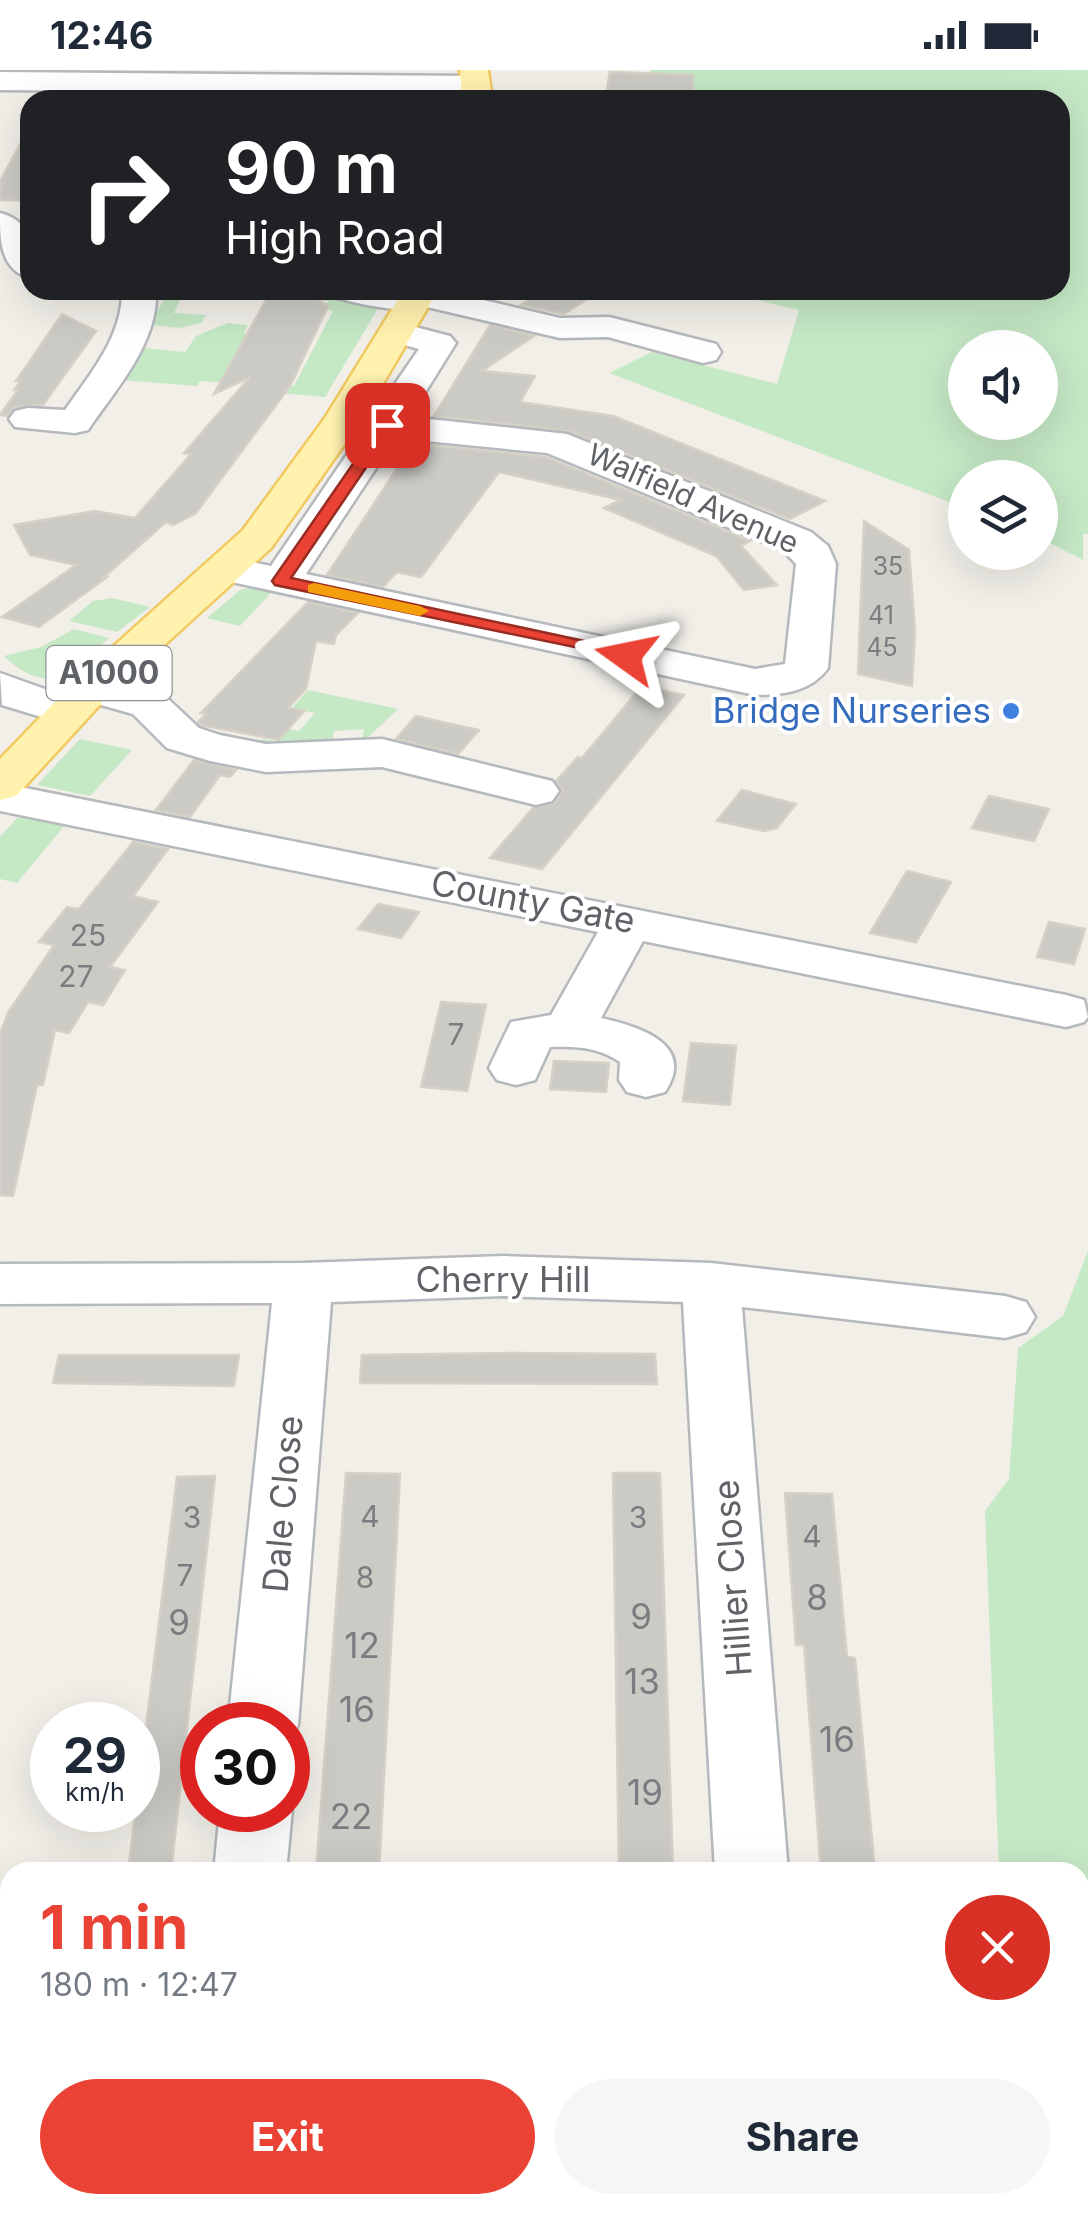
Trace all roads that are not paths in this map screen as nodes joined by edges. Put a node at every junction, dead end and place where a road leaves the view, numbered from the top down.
1 (428, 77) edge
2 (0, 81) edge
3 (475, 85) edge
4 (116, 90) edge
5 (354, 90) edge
6 (0, 224) edge
7 (20, 256) edge
8 (140, 300) edge
9 (413, 304) edge
10 (703, 352) dead end
11 (28, 420) dead end
12 (342, 421) junction
13 (387, 425) junction
14 (227, 570) junction
15 (281, 581) junction
16 (0, 686) edge
17 (79, 701) junction
18 (528, 741) dead end
19 (0, 786) edge
20 (0, 797) edge
21 (629, 921) junction
22 (1066, 1011) dead end
23 (570, 1028) junction
24 (516, 1068) dead end
25 (646, 1080) dead end
26 (710, 1283) junction
27 (0, 1284) edge
28 (303, 1284) junction
29 (1005, 1317) dead end
30 (265, 1702) edge
31 (254, 1832) edge
32 (251, 1862) edge
33 (751, 1862) edge

1 - 3 street
1 - 5 street
2 - 4 street
6 - 7 street
8 - 11 street
9 - 10 street
9 - 12 main road, A1000
9 - 13 street
12 - 13 street, Walfield Avenue
12 - 14 main road, A1000
13 - 15 street
13 - 15 street, Walfield Avenue
14 - 15 street, Walfield Avenue
14 - 17 main road, A1000
16 - 17 street
17 - 18 street
17 - 19 main road, A1000
20 - 21 street, County Gate
21 - 22 street, County Gate
21 - 23 street
23 - 24 street
23 - 25 street
26 - 28 street, Cherry Hill
26 - 29 street, Cherry Hill
26 - 33 street, Hillier Close
27 - 28 street, Cherry Hill
28 - 30 street, Dale Close
31 - 32 street

